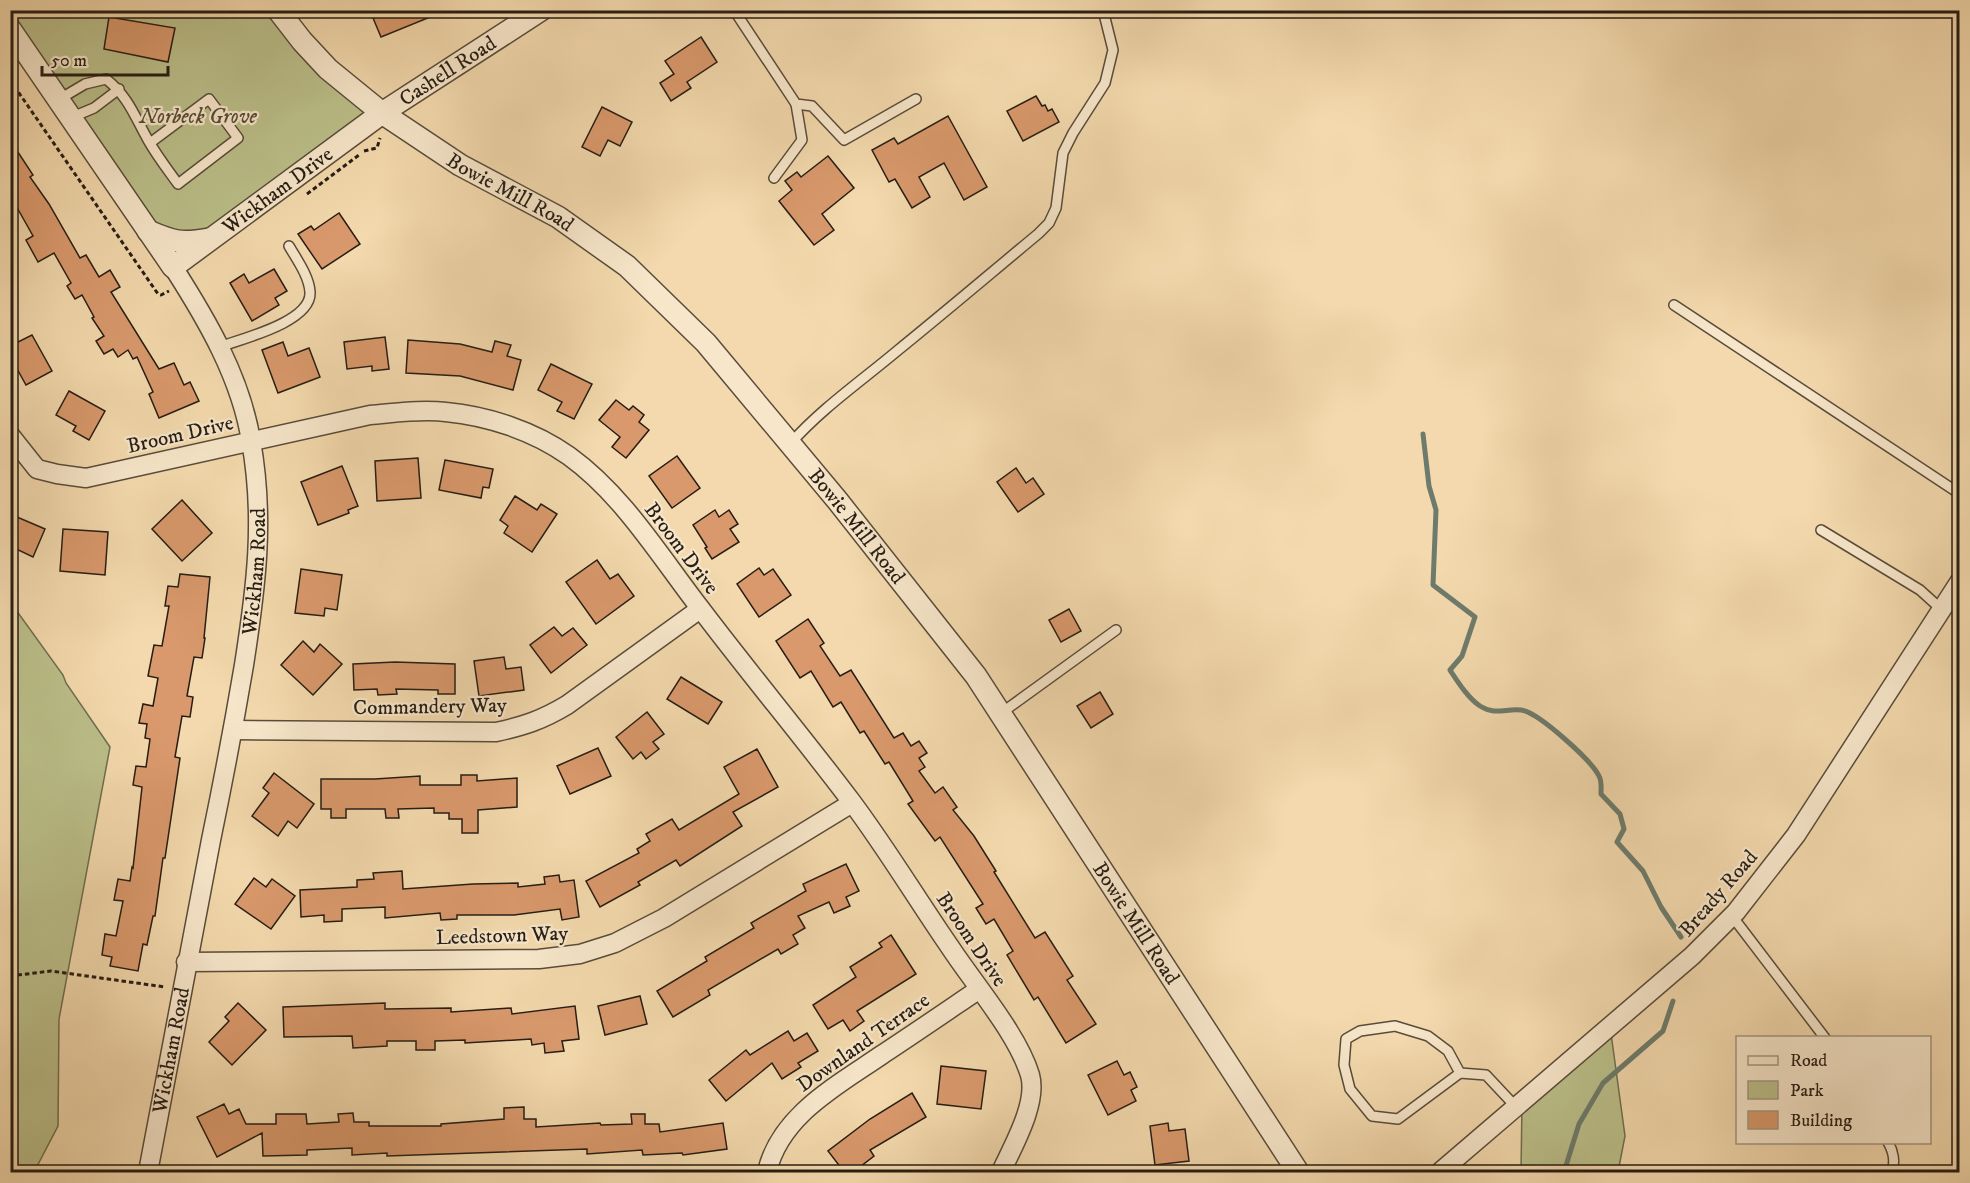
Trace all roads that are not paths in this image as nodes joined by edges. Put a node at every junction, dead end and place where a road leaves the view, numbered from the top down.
1 (278, 10) edge
2 (541, 10) edge
3 (734, 10) edge
4 (1103, 10) edge
5 (10, 29) edge
6 (119, 89) junction
7 (916, 99) dead end
8 (58, 100) junction
9 (796, 104) junction
10 (382, 113) junction
11 (70, 118) junction
12 (150, 143) junction
13 (774, 178) dead end
14 (148, 231) junction
15 (212, 238) junction
16 (289, 246) dead end
17 (178, 274) junction
18 (1674, 305) dead end
19 (219, 347) junction
20 (10, 435) edge
21 (251, 441) junction
22 (790, 444) junction
23 (1959, 494) edge
24 (1821, 530) dead end
25 (1959, 581) edge
26 (700, 609) junction
27 (1941, 609) junction
28 (1116, 630) dead end
29 (1000, 714) junction
30 (233, 730) junction
31 (852, 803) junction
32 (1732, 916) junction
33 (186, 962) junction
34 (978, 990) junction
35 (1823, 1036) edge
36 (1460, 1073) junction
37 (1515, 1107) junction
38 (1889, 1144) edge
39 (148, 1173) edge
40 (767, 1173) edge
41 (1001, 1173) edge
42 (1298, 1173) edge
43 (1440, 1173) edge
44 (1891, 1173) edge

1 - 10 street, Bowie Mill Road
2 - 10 street, Cashell Road
3 - 9 lane
4 - 22 lane
5 - 8 street, Wickham Road
6 - 8 lane
6 - 11 lane
6 - 12 lane
7 - 9 lane
8 - 11 street, Wickham Road
9 - 13 lane
10 - 15 street, Wickham Drive
10 - 22 street, Bowie Mill Road
11 - 14 street, Wickham Road
12 - 12 lane
14 - 15 street
14 - 17 street, Wickham Road
15 - 17 street, Wickham Drive
16 - 19 lane
17 - 19 street, Wickham Road
18 - 23 lane
19 - 21 street, Wickham Road
20 - 21 street, Broom Drive
21 - 26 street, Broom Drive
21 - 30 street, Wickham Road
22 - 29 street, Bowie Mill Road
24 - 27 lane
25 - 27 street, Bready Road
26 - 30 street, Commandery Way
26 - 31 street, Broom Drive
27 - 32 street, Bready Road
28 - 29 lane
29 - 42 street, Bowie Mill Road
30 - 33 street, Wickham Road
31 - 33 street, Leedstown Way
31 - 34 street, Broom Drive
32 - 35 lane
32 - 37 street, Bready Road
33 - 39 street, Wickham Road
34 - 40 street, Downland Terrace
34 - 41 street, Broom Drive
36 - 36 lane
36 - 37 lane
37 - 43 street, Bready Road
38 - 44 lane

